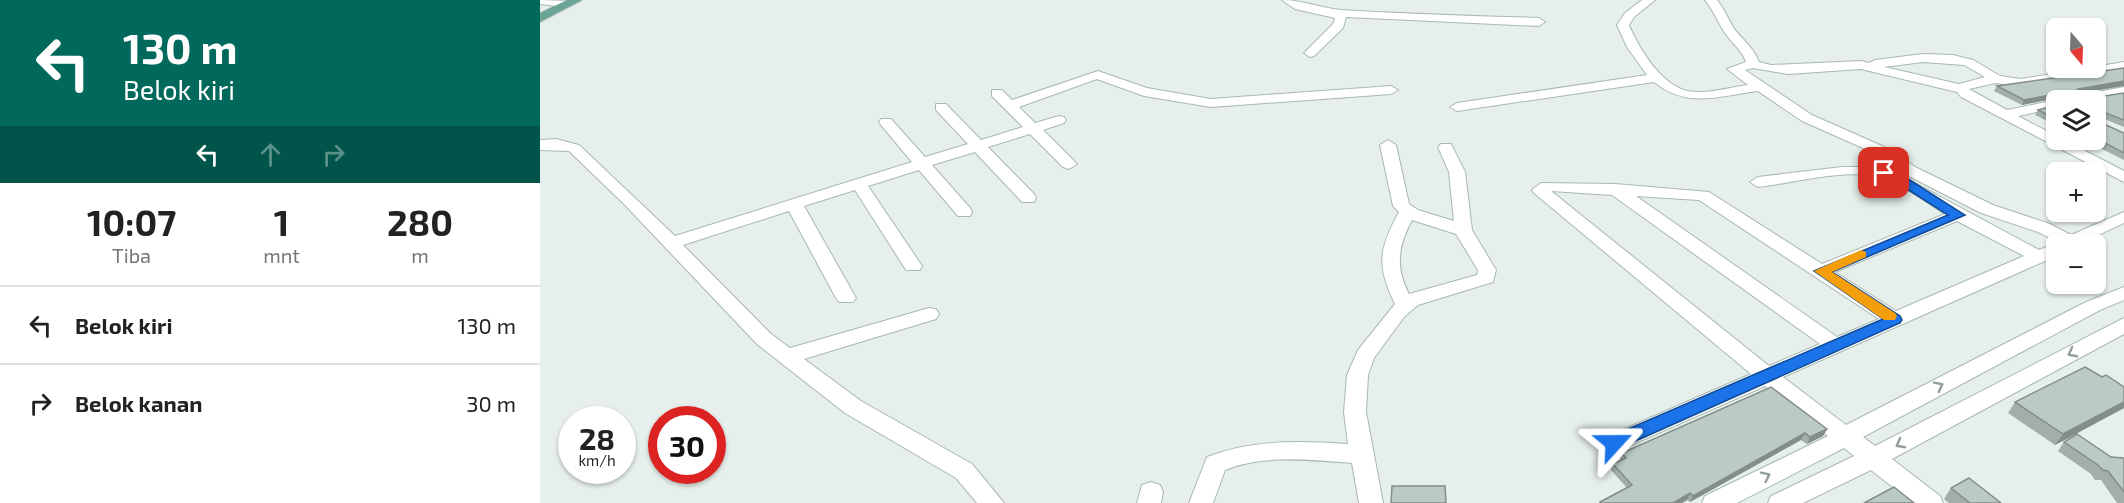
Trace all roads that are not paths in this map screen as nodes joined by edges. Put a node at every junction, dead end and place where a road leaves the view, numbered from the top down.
1 (1288, 0) edge
2 (1648, 0) edge
3 (1711, 0) edge
4 (540, 1) edge
5 (572, 2) edge
6 (1338, 13) junction
7 (541, 16) edge
8 (1539, 22) dead end
9 (1310, 53) dead end
10 (1753, 64) junction
11 (1861, 65) junction
12 (2124, 66) edge
13 (1659, 77) junction
14 (1996, 79) junction
15 (1761, 87) junction
16 (1962, 89) junction
17 (1391, 90) dead end
18 (2124, 91) edge
19 (997, 93) dead end
20 (2106, 94) edge
21 (1009, 106) junction
22 (2046, 106) edge
23 (941, 107) dead end
24 (1457, 107) dead end
25 (2006, 114) junction
26 (1059, 120) dead end
27 (886, 122) dead end
28 (1031, 129) junction
29 (540, 145) edge
30 (1388, 145) dead end
31 (979, 146) junction
32 (1446, 147) dead end
33 (921, 164) junction
34 (1069, 164) dead end
35 (2124, 177) edge
36 (1758, 182) dead end
37 (859, 184) junction
38 (1614, 189) junction
39 (1028, 198) dead end
40 (794, 204) junction
41 (1408, 211) junction
42 (964, 212) dead end
43 (1958, 215) junction
44 (2124, 217) edge
45 (1463, 230) junction
46 (2048, 234) edge
47 (2088, 234) edge
48 (671, 243) junction
49 (2046, 244) edge
50 (2046, 253) edge
51 (913, 266) dead end
52 (1821, 271) junction
53 (2124, 293) edge
54 (846, 298) dead end
55 (1405, 305) junction
56 (929, 314) dead end
57 (1895, 320) junction
58 (2124, 326) edge
59 (1836, 346) junction
60 (786, 357) junction
61 (1767, 376) junction
62 (1848, 436) junction
63 (1614, 443) dead end
64 (1359, 454) junction
65 (1873, 456) junction
66 (992, 503) edge
67 (1202, 503) edge
68 (1371, 503) edge
69 (1714, 503) edge
70 (1780, 503) edge
71 (1931, 503) edge

1 - 6 street
2 - 13 street
3 - 10 street
4 - 5 street
5 - 7 main road
6 - 8 street
6 - 9 street
10 - 11 street
10 - 15 street
11 - 14 street
11 - 16 street
12 - 14 street
13 - 15 street
13 - 24 street
14 - 16 street
15 - 46 street
16 - 25 street
17 - 21 street
18 - 20 street
19 - 21 street
21 - 28 street
22 - 25 street
23 - 31 street
25 - 35 street
26 - 28 street
27 - 33 street
28 - 31 street
28 - 34 street
29 - 48 street
30 - 41 street
31 - 33 street
31 - 39 street
32 - 45 street
33 - 37 street
33 - 42 street
36 - 43 street
37 - 40 street
37 - 51 street
38 - 52 street
38 - 59 street
38 - 61 street
40 - 48 street
40 - 54 street
41 - 45 street
41 - 55 street
43 - 49 street
43 - 52 street
44 - 47 street
45 - 55 street
48 - 60 street
50 - 57 street
52 - 57 street
62 -> 53 street
55 - 64 street
56 - 60 street
57 - 59 street
58 -> 65 street
59 - 61 street
60 - 66 street
61 - 62 street
61 - 63 street
62 - 65 street
69 -> 62 street
64 - 67 street
64 - 68 street
65 - 70 street
65 - 71 street

